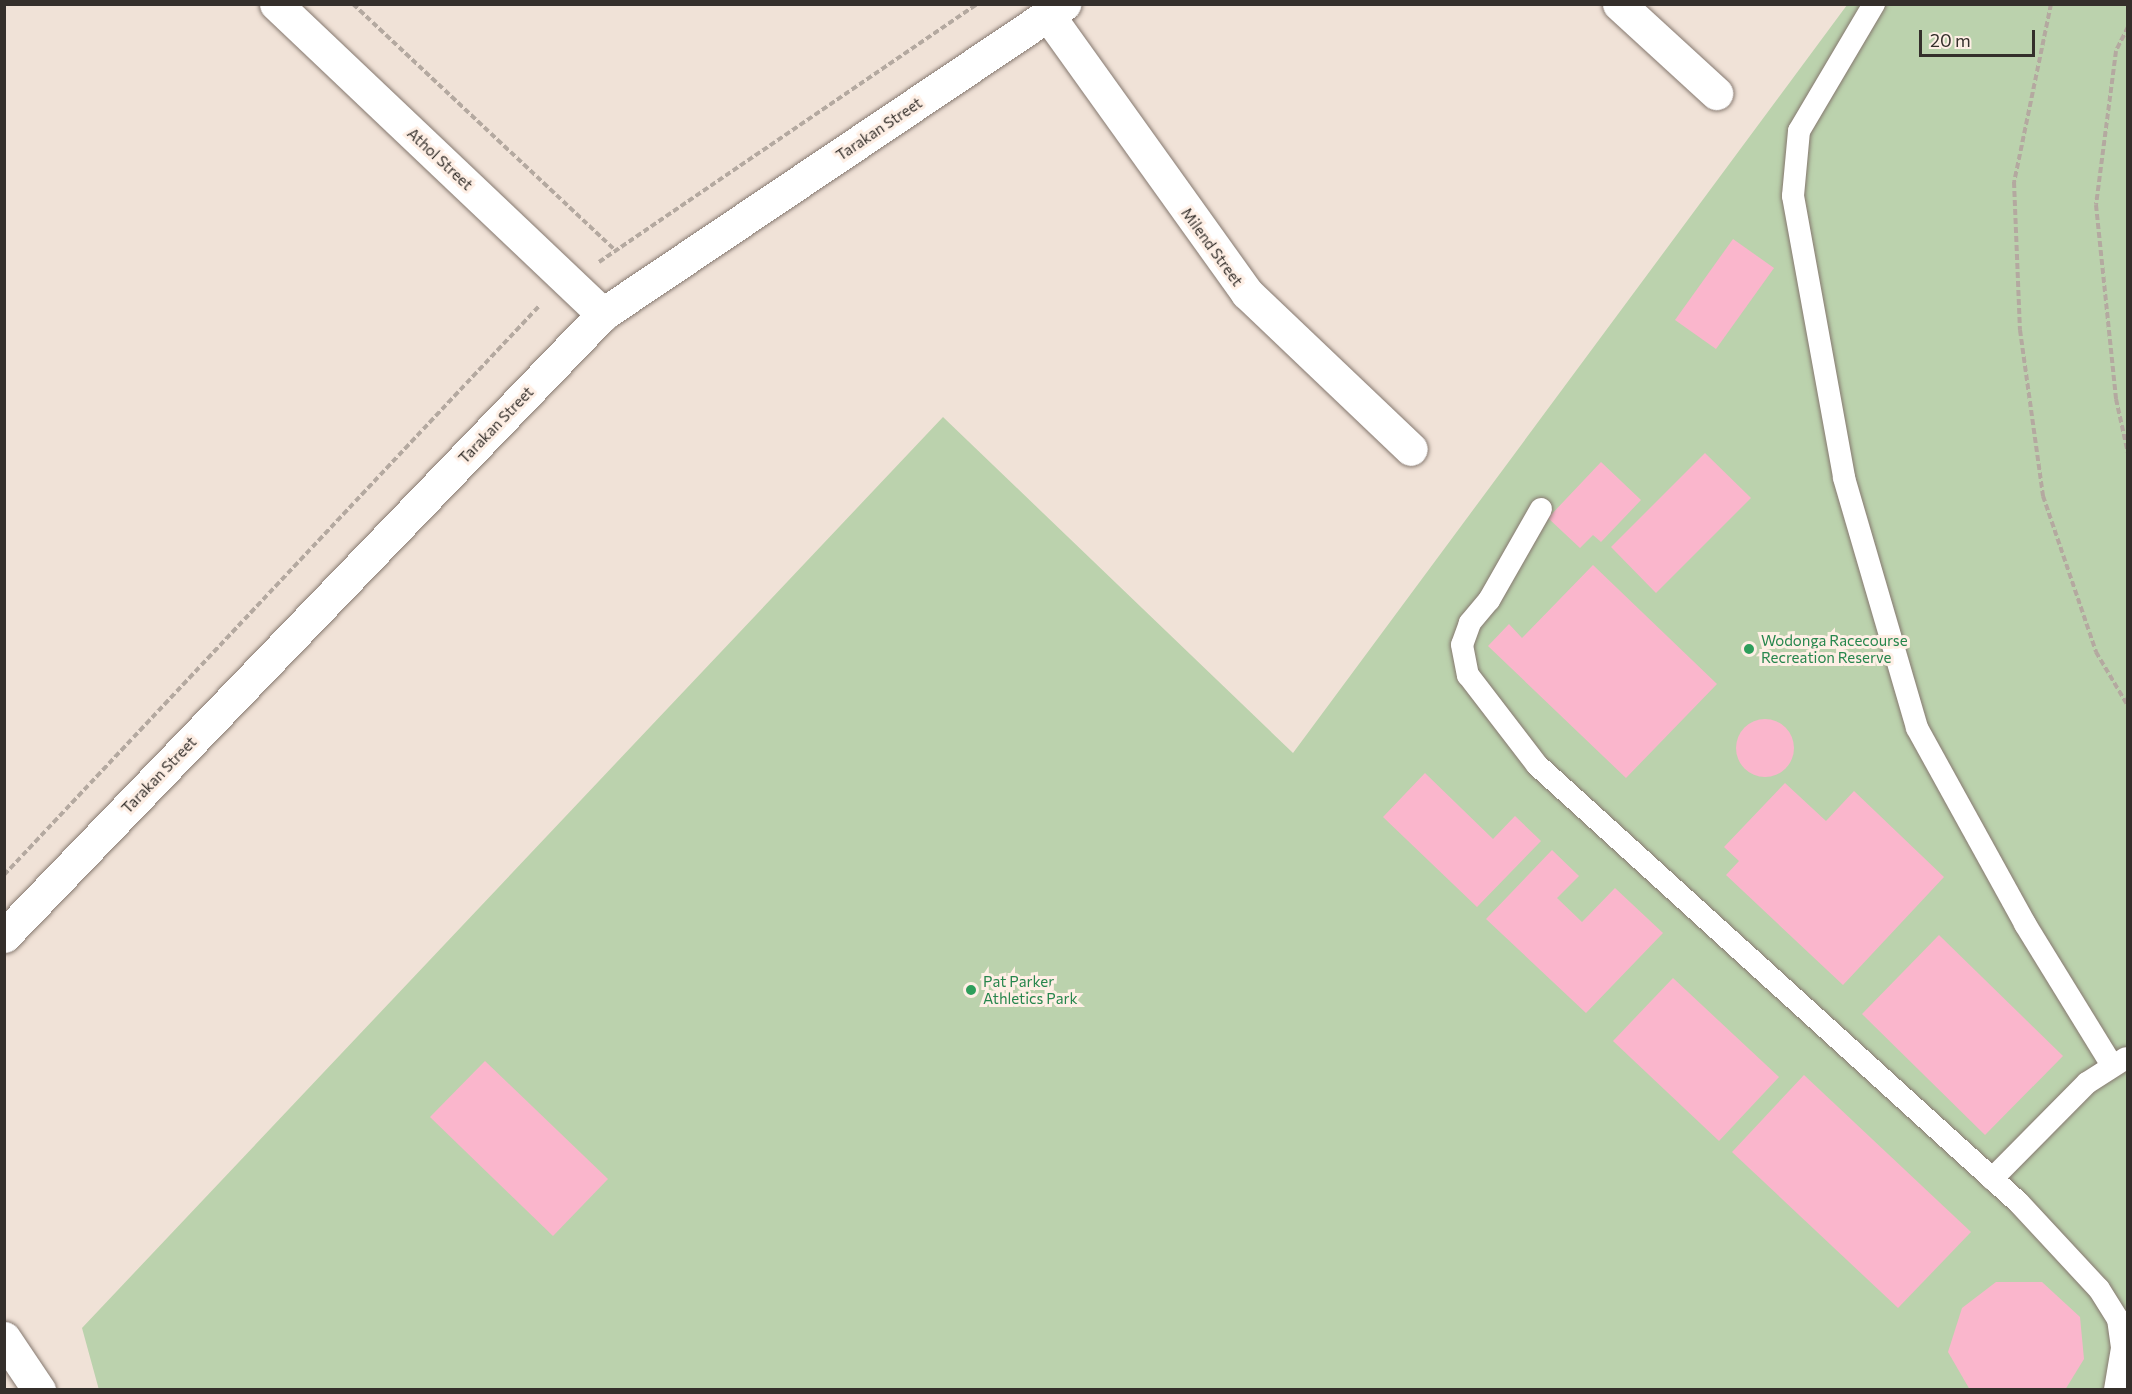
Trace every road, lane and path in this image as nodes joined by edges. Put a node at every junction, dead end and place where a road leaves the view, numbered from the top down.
1 (276, 4) edge
2 (353, 4) edge
3 (1619, 4) edge
4 (1874, 4) edge
5 (2051, 4) edge
6 (1056, 10) edge
7 (2127, 27) edge
8 (1716, 93) dead end
9 (616, 251) dead end
10 (603, 314) junction
11 (1411, 449) dead end
12 (2127, 453) edge
13 (1541, 509) dead end
14 (2127, 706) edge
15 (4, 936) edge
16 (2119, 1061) edge
17 (1992, 1179) junction
18 (2123, 1319) edge
19 (4, 1338) edge
20 (39, 1389) edge
21 (2115, 1389) edge

1 - 10 street, Athol Street
2 - 9 path
3 - 8 street
4 - 16 lane
5 - 14 path
6 - 10 street, Tarakan Street
6 - 11 street, Milend Street
7 - 12 path
10 - 15 street, Tarakan Street
13 - 17 lane
16 - 17 lane
17 - 18 lane
18 - 21 lane
19 - 20 street

